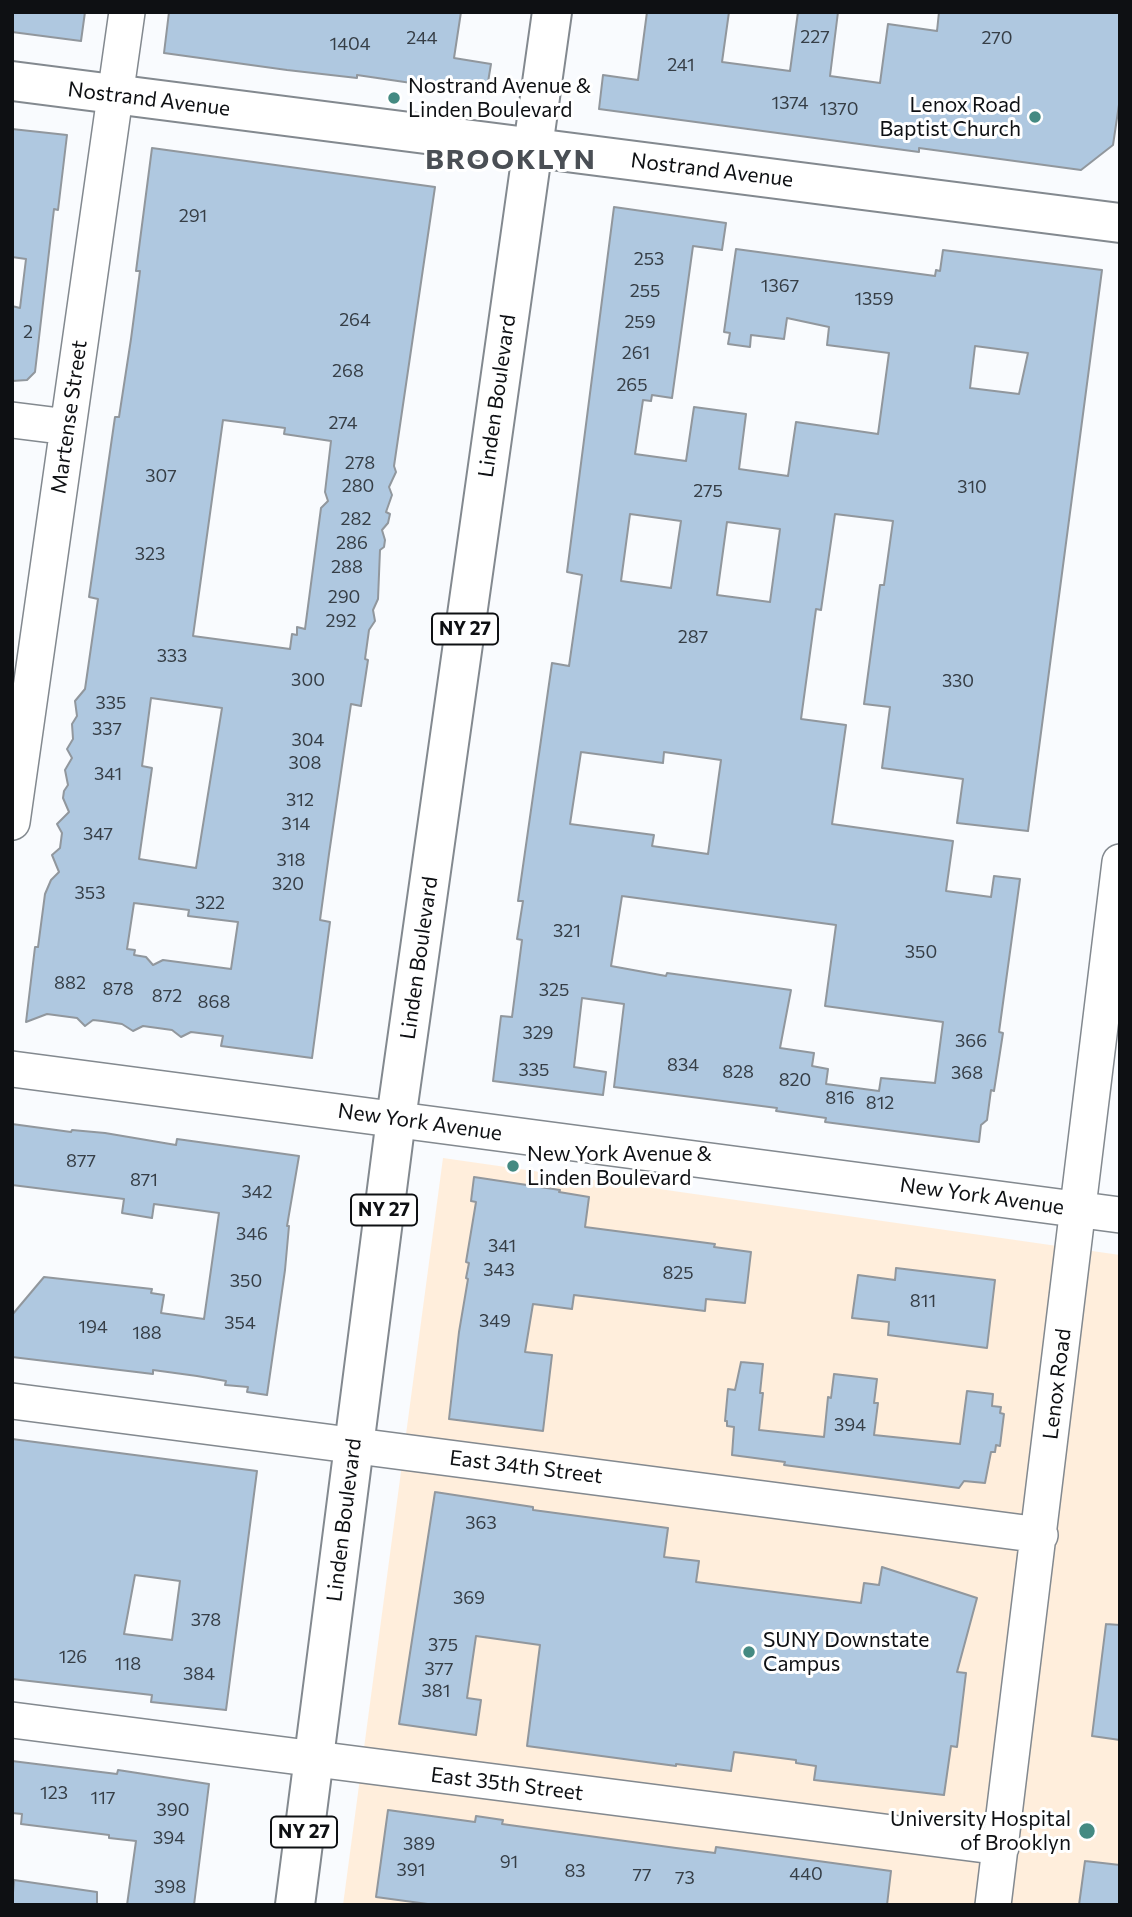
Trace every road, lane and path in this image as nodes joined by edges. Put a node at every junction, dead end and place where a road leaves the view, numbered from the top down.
1 (127, 12) edge
2 (552, 12) edge
3 (12, 81) edge
4 (116, 94) junction
5 (533, 148) junction
6 (1120, 223) edge
7 (12, 419) edge
8 (68, 427) junction
9 (18, 740) edge
10 (12, 822) edge
11 (1120, 862) edge
12 (12, 1069) edge
13 (396, 1119) junction
14 (1077, 1209) junction
15 (1120, 1215) edge
16 (12, 1401) edge
17 (354, 1444) junction
18 (1040, 1535) junction
19 (12, 1720) edge
20 (314, 1759) junction
21 (1001, 1847) junction
22 (295, 1905) edge
23 (993, 1905) edge

1 - 4 street, Martense Street
2 - 5 main road, Linden Boulevard / NY 27
3 - 4 main road, Nostrand Avenue
4 - 5 main road, Nostrand Avenue
4 - 8 street, Martense Street
5 - 6 main road, Nostrand Avenue
5 - 13 main road, Linden Boulevard / NY 27
7 - 8 street
8 - 9 street, Martense Street
9 - 10 street, Martense Street
11 - 14 street, Lenox Road
12 - 13 street, New York Avenue
13 - 14 street, New York Avenue
13 - 17 main road, Linden Boulevard / NY 27
14 - 15 street, New York Avenue
14 - 18 street, Lenox Road
16 - 17 street, East 34th Street
17 - 18 street, East 34th Street
17 - 20 main road, Linden Boulevard / NY 27
18 - 21 street, Lenox Road
19 - 20 street, East 35th Street
20 - 21 street, East 35th Street
20 - 22 main road, Linden Boulevard / NY 27
21 - 23 street, Lenox Road

